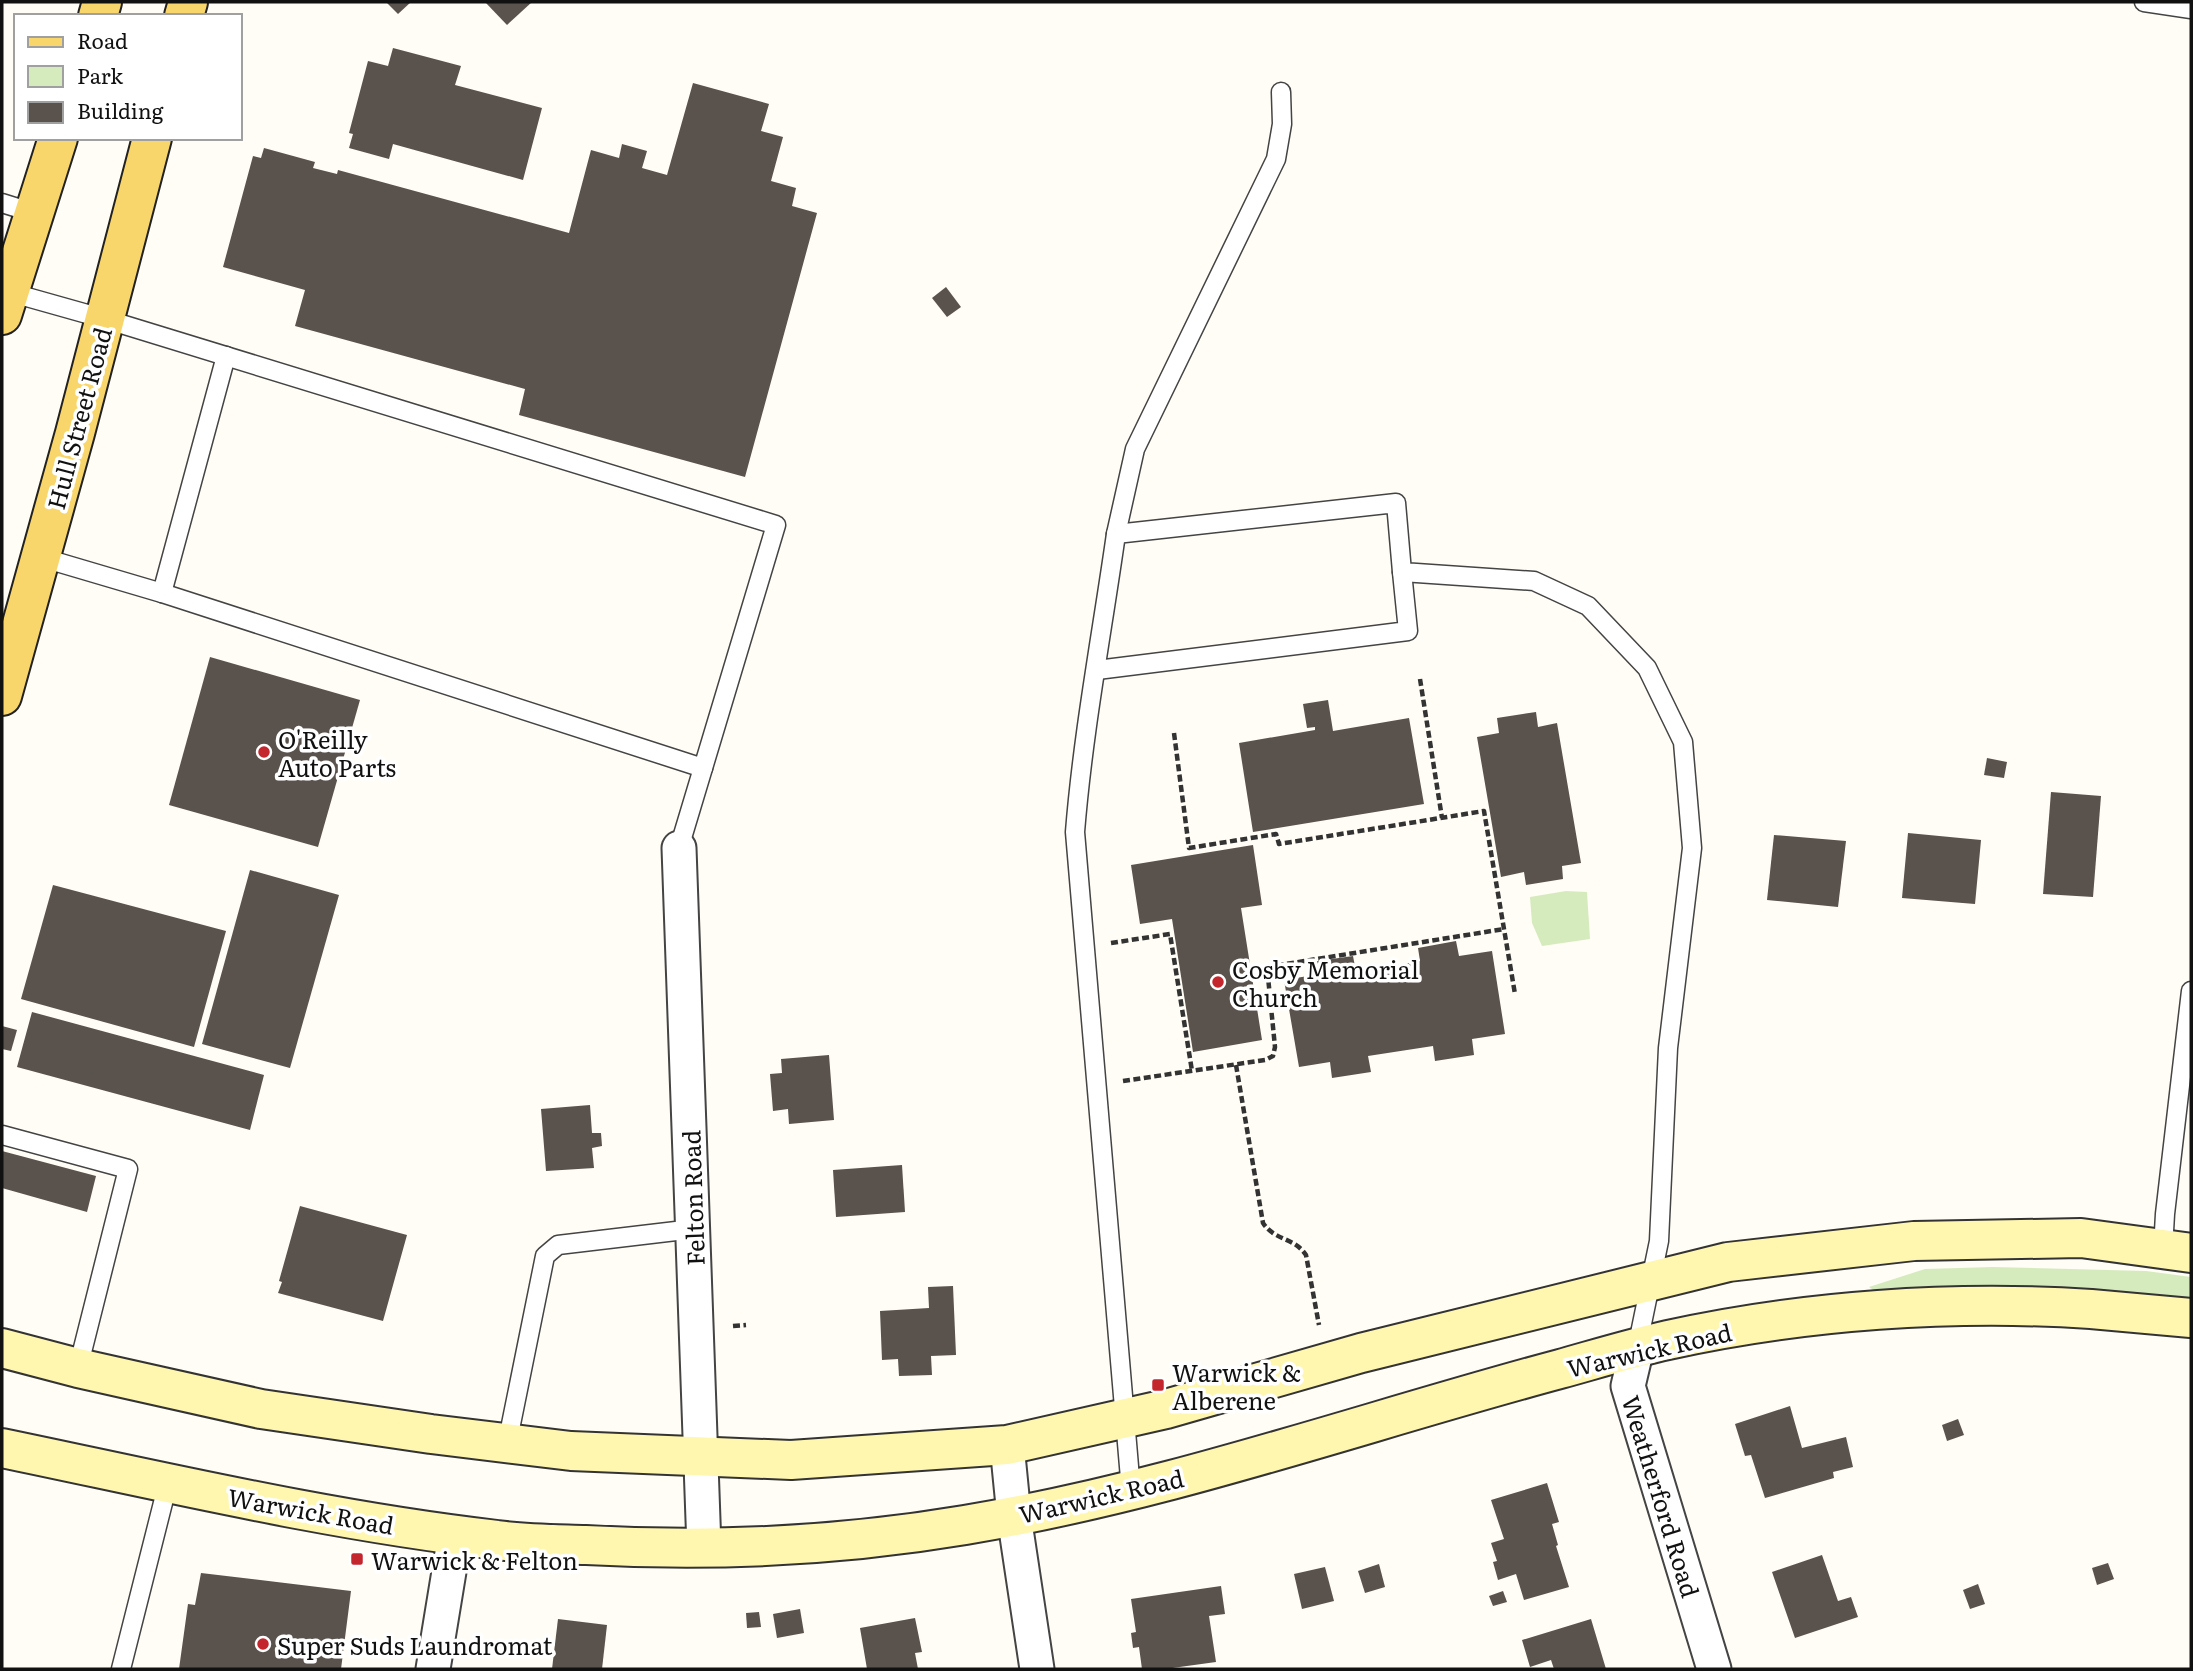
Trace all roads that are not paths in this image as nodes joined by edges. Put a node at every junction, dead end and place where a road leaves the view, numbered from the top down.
1 (2144, 2) edge
2 (2191, 9) edge
3 (1281, 92) dead end
4 (57, 140) edge
5 (151, 140) edge
6 (18, 208) edge
7 (5, 304) edge
8 (105, 319) junction
9 (226, 356) junction
10 (1116, 534) junction
11 (40, 557) junction
12 (1402, 572) junction
13 (162, 593) junction
14 (1097, 670) junction
15 (2, 696) edge
16 (703, 768) junction
17 (679, 848) joint
18 (2191, 991) edge
19 (2, 1135) edge
20 (693, 1229) junction
21 (2177, 1251) edge
22 (1650, 1281) junction
23 (2191, 1318) edge
24 (2, 1348) edge
25 (1637, 1348) junction
26 (78, 1368) junction
27 (1124, 1419) junction
28 (507, 1444) junction
29 (1007, 1446) junction
30 (2, 1448) edge
31 (701, 1456) junction
32 (168, 1483) junction
33 (1131, 1490) junction
34 (1014, 1516) junction
35 (455, 1535) junction
36 (704, 1548) junction
37 (121, 1669) edge
38 (433, 1669) edge
39 (1037, 1669) edge
40 (1714, 1669) edge

1 - 2 lane
3 - 10 lane
4 - 6 main road
5 - 8 main road, Hull Street Road
6 - 7 main road
7 - 8 lane
8 - 9 lane
8 - 11 main road, Hull Street Road
9 - 13 lane
9 - 16 lane
10 - 12 lane
10 - 14 lane
11 - 13 lane
11 - 15 main road, Hull Street Road
12 - 14 lane
12 - 22 lane, Weatherford Road
13 - 16 lane
14 - 27 lane
16 - 17 lane
17 - 20 street, Felton Road
18 - 21 lane
19 - 26 lane
20 - 28 lane
20 - 31 street, Felton Road
21 - 22 main road
22 - 25 lane, Weatherford Road
22 - 27 main road
23 - 25 main road, Warwick Road
24 - 26 main road
25 - 33 main road, Warwick Road
25 - 40 street, Weatherford Road
26 - 28 main road
27 - 29 main road
27 - 33 lane
28 - 31 main road
29 - 31 main road
29 - 34 street
30 - 32 main road, Warwick Road
31 - 36 street, Felton Road
32 - 35 main road, Warwick Road
32 - 37 lane
33 - 34 main road, Warwick Road
34 - 36 main road, Warwick Road
34 - 39 street
35 - 36 main road, Warwick Road
35 - 38 street

